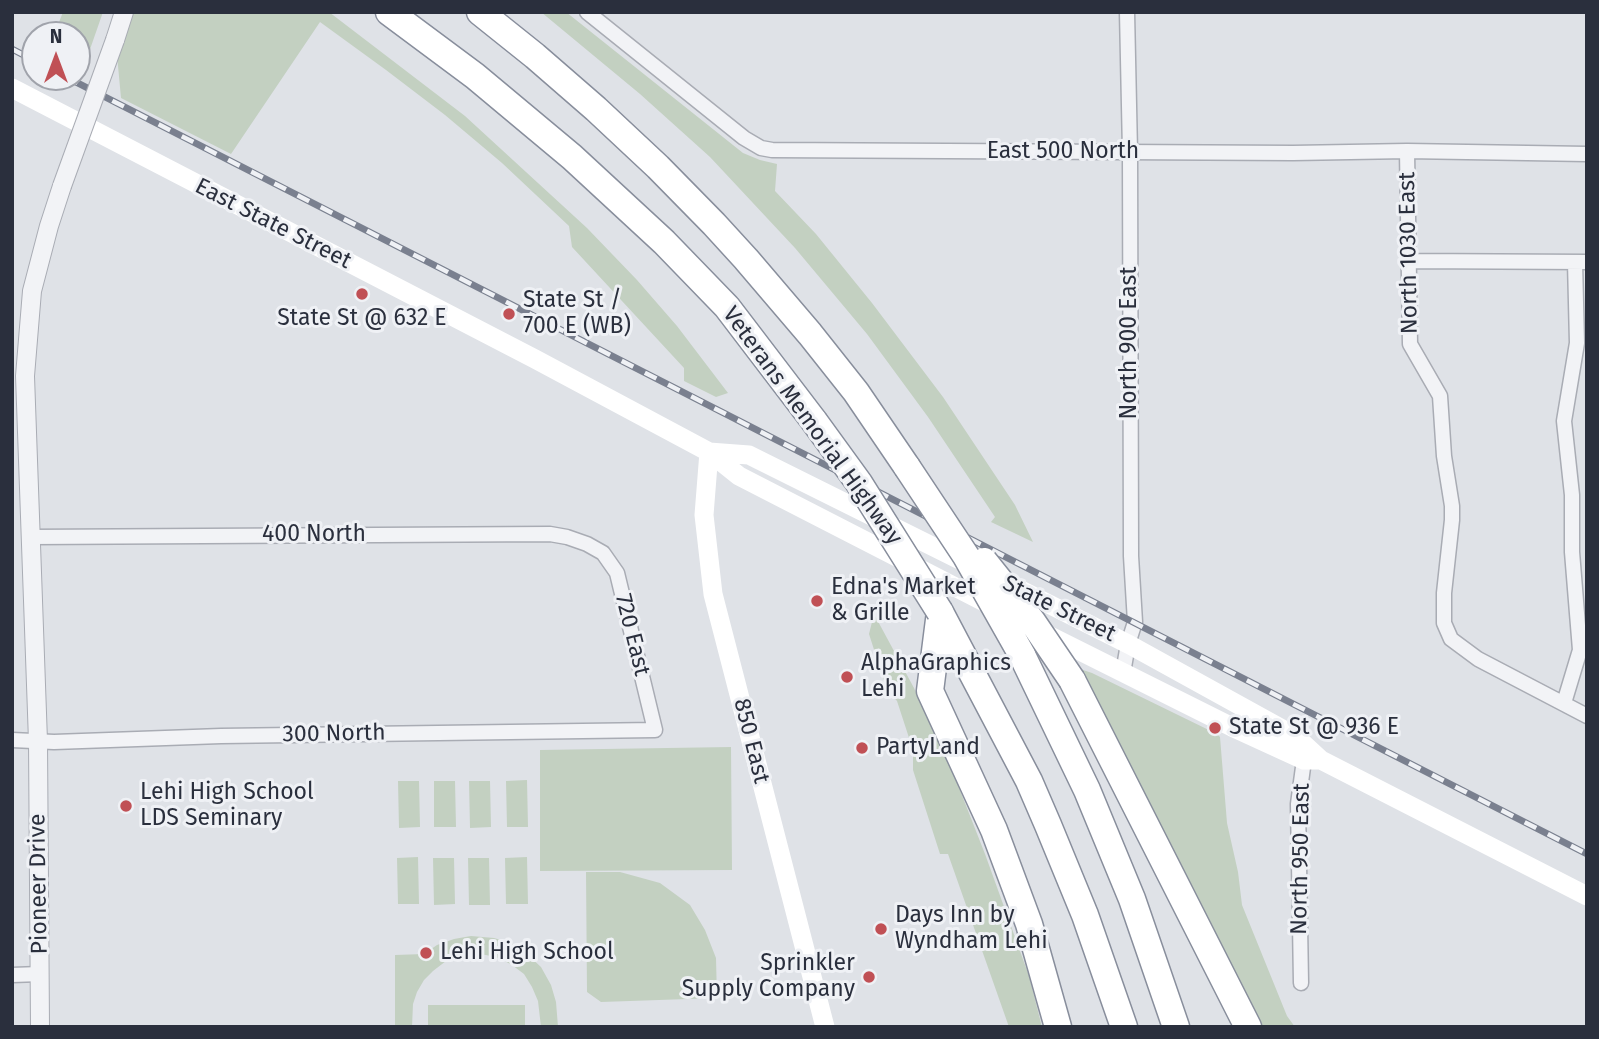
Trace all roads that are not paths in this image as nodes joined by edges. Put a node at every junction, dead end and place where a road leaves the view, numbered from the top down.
1 (124, 12) edge
2 (389, 12) edge
3 (480, 12) edge
4 (587, 12) edge
5 (1127, 12) edge
6 (12, 88) edge
7 (1407, 151) junction
8 (1130, 152) junction
9 (1587, 154) edge
10 (1409, 261) junction
11 (1581, 262) edge
12 (535, 359) joint
13 (709, 452) junction
14 (937, 511) junction
15 (31, 537) junction
16 (594, 548) joint
17 (940, 612) junction
18 (1128, 643) junction
19 (1122, 673) junction
20 (1564, 703) junction
21 (1587, 716) edge
22 (655, 730) joint
23 (12, 740) edge
24 (38, 741) junction
25 (1312, 760) junction
26 (1587, 896) edge
27 (40, 974) junction
28 (12, 975) edge
29 (1301, 983) dead end
30 (40, 1027) edge
31 (825, 1027) edge
32 (1058, 1027) edge
33 (1124, 1027) edge
34 (1176, 1027) edge
35 (1248, 1027) edge

1 - 15 street, Pioneer Drive, bridge
2 - 17 highway, Veterans Memorial Highway, bridge
3 - 14 highway, Veterans Memorial Highway, bridge
4 - 8 street, East 500 North
5 - 8 street, North 900 East
6 - 12 main road, East State Street
7 - 8 street, East 500 North
7 - 9 street, East 500 North
7 - 10 street, North 1030 East
8 - 18 street, North 900 East
10 - 11 street
10 - 20 street, North 1030 East
11 - 20 street
12 - 13 main road, State Street
13 - 18 main road, State Street
13 - 19 main road, State Street
13 - 31 main road, 850 East
14 - 34 highway, Veterans Memorial Highway, bridge
14 - 35 highway, bridge
15 - 16 street, 400 North
15 - 24 street, Pioneer Drive
16 - 22 street, 720 East
17 - 32 highway
17 - 33 highway, Veterans Memorial Highway
18 - 19 street, North 900 East
18 - 25 main road, State Street
19 - 25 main road, State Street
20 - 21 street
22 - 24 street, 300 North
23 - 24 street, 300 North
24 - 27 street, Pioneer Drive
25 - 26 main road, State Street
25 - 29 street, North 950 East
27 - 28 street
27 - 30 street, Pioneer Drive

